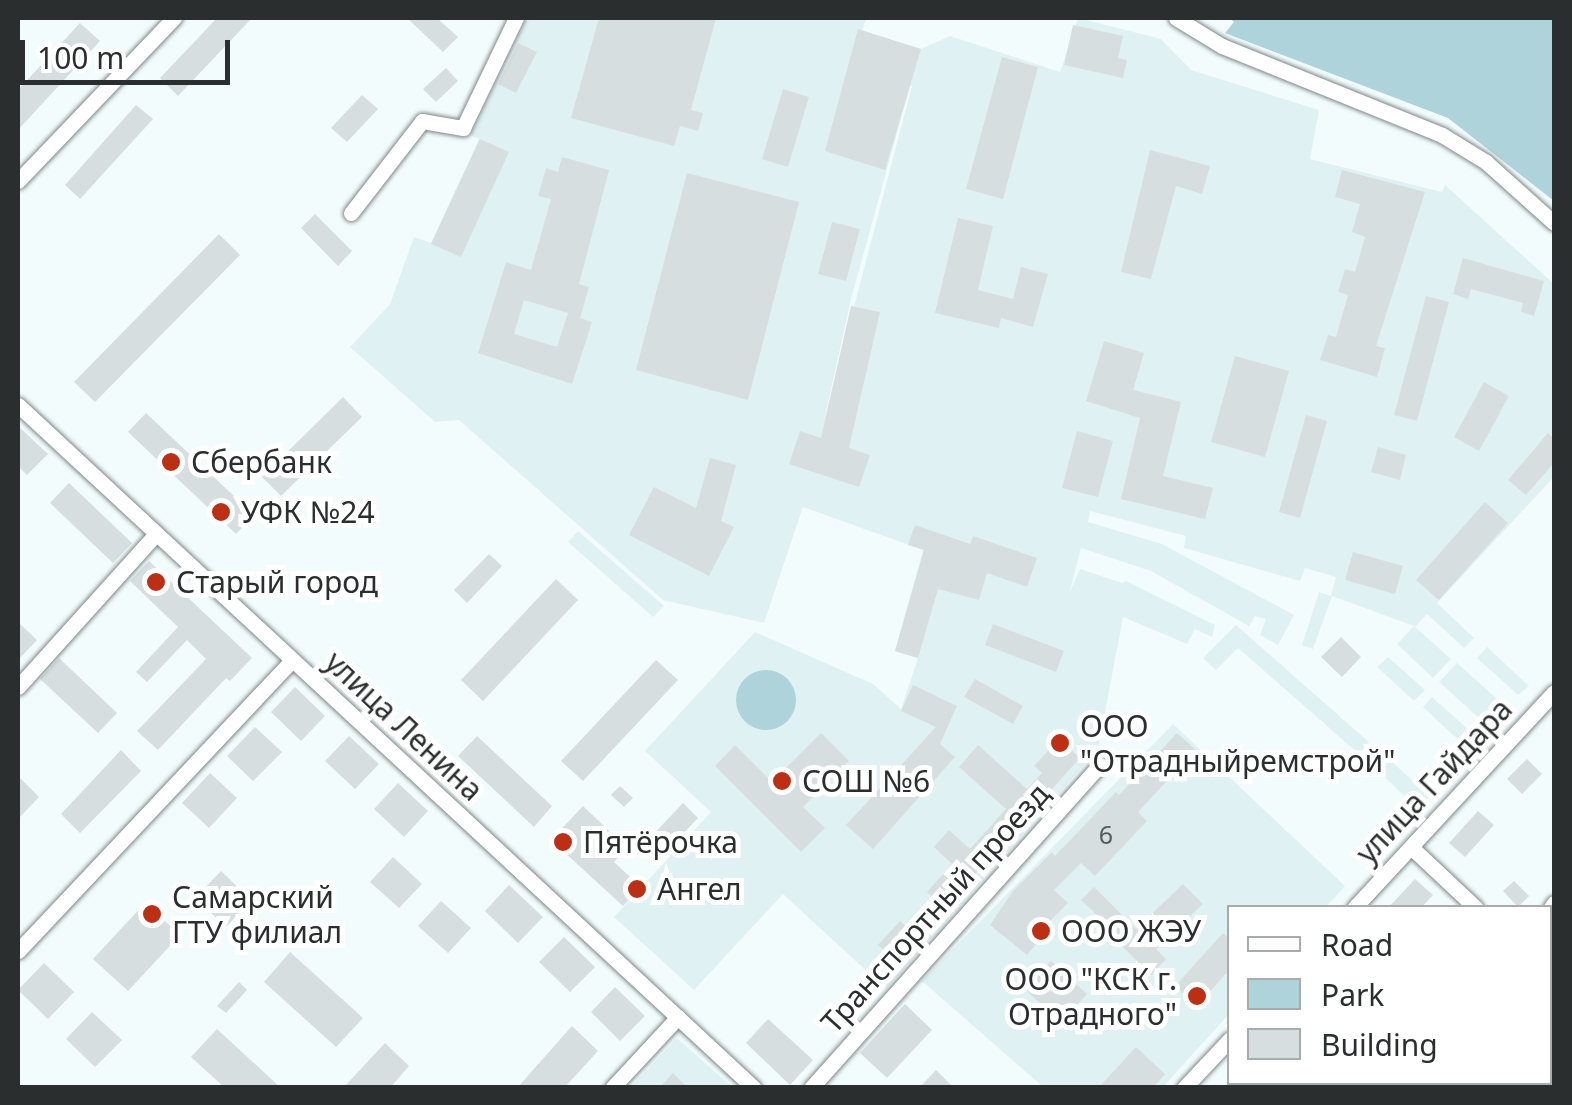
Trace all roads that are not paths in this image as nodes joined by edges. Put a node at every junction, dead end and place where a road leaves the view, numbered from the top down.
1 (174, 18) edge
2 (516, 18) edge
3 (1176, 18) edge
4 (18, 180) edge
5 (351, 213) dead end
6 (1554, 223) edge
7 (18, 405) edge
8 (156, 534) junction
9 (292, 660) junction
10 (18, 687) edge
11 (1554, 692) edge
12 (1100, 765) dead end
13 (1411, 847) junction
14 (1357, 905) edge
15 (1473, 905) edge
16 (18, 952) edge
17 (678, 1017) junction
18 (1227, 1043) edge
19 (612, 1088) edge
20 (754, 1088) edge
21 (811, 1088) edge
22 (1184, 1088) edge

1 - 4 street
2 - 5 street
3 - 6 street
7 - 8 street, улица Ленина
8 - 9 street, улица Ленина
8 - 10 street
9 - 16 street
9 - 17 street, улица Ленина
11 - 13 street, улица Гайдара
12 - 21 street, Транспортный проезд
13 - 14 street, улица Гайдара
13 - 15 street
17 - 19 street
17 - 20 street, улица Ленина
18 - 22 street

